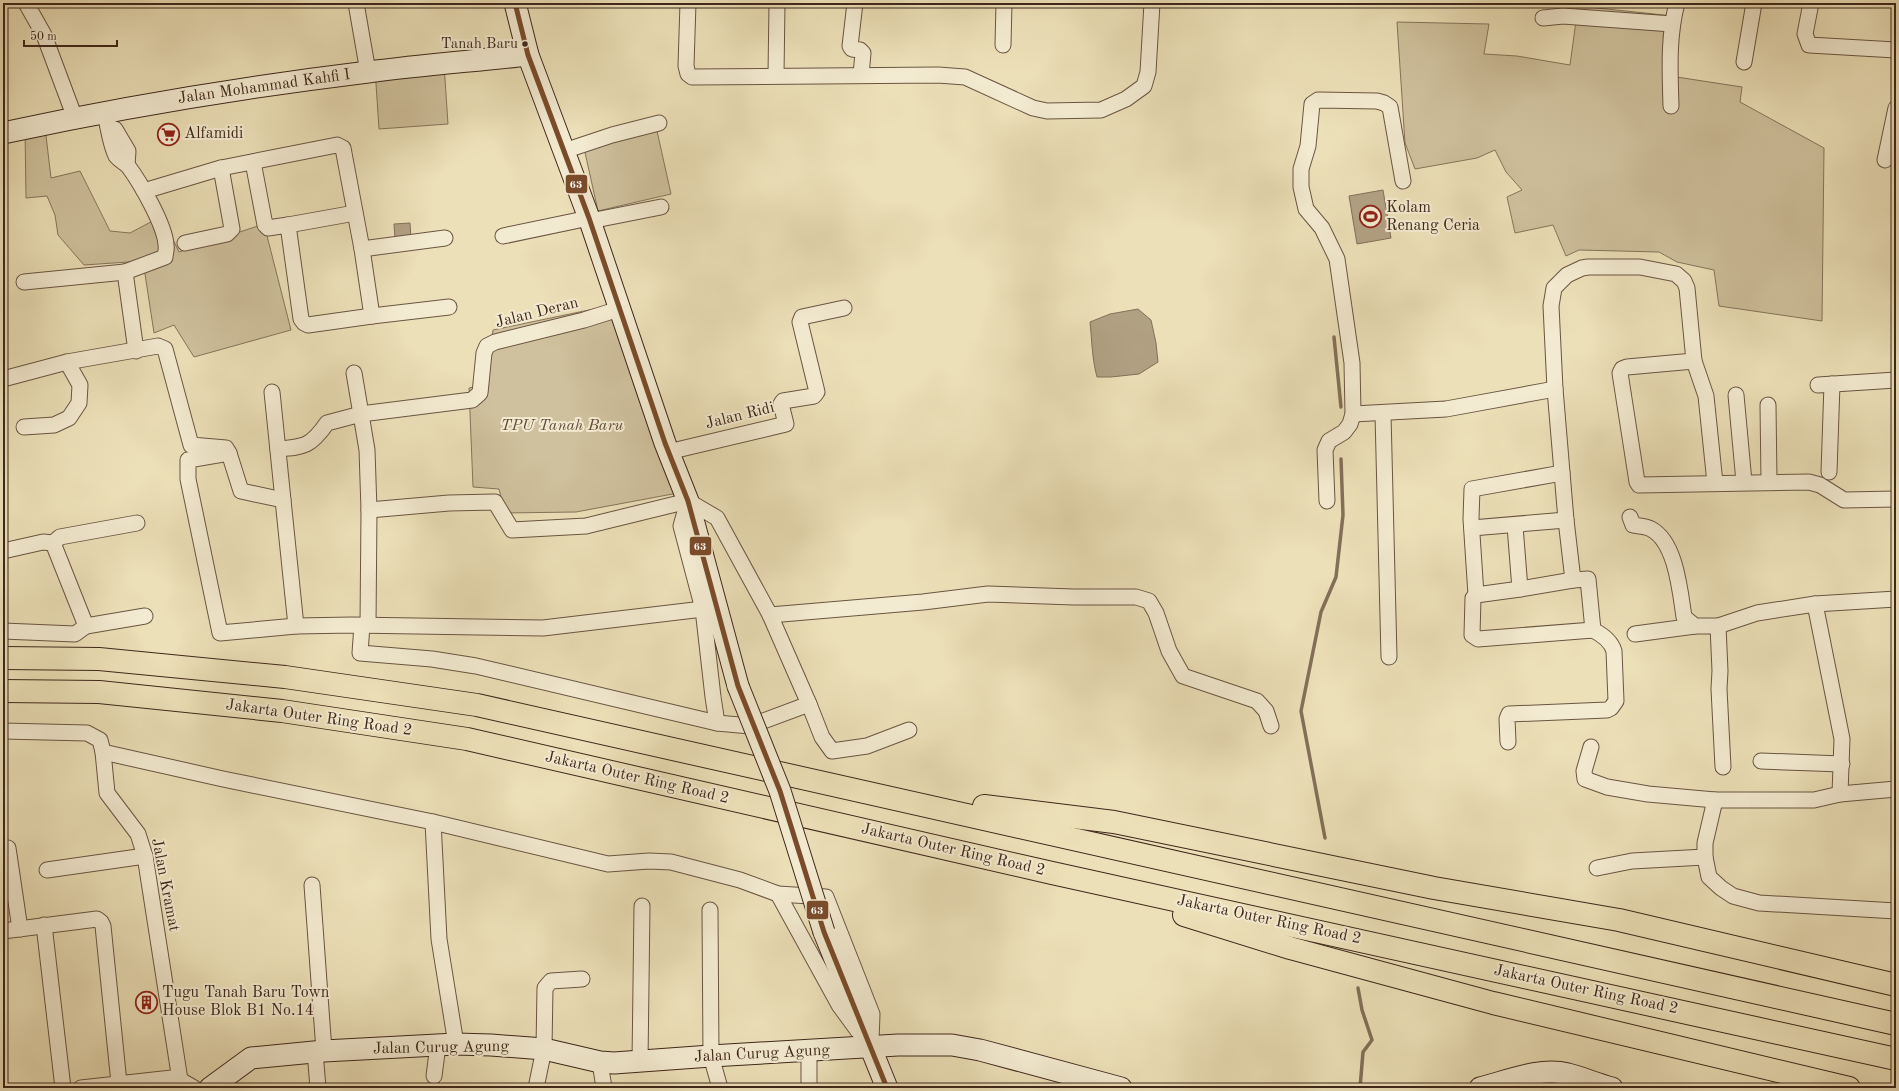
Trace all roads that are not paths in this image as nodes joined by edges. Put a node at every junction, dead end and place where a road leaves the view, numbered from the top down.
1 (26, 3) edge
2 (356, 3) edge
3 (515, 3) edge
4 (688, 3) edge
5 (776, 3) edge
6 (856, 3) edge
7 (1004, 3) edge
8 (1152, 3) edge
9 (1677, 3) edge
10 (1754, 3) edge
11 (1811, 3) edge
12 (1543, 18) dead end
13 (1672, 24) junction
14 (1003, 45) dead end
15 (1896, 50) edge
16 (528, 55) junction
17 (1744, 62) dead end
18 (368, 72) junction
19 (776, 75) junction
20 (861, 75) junction
21 (1671, 106) dead end
22 (1896, 108) edge
23 (75, 118) junction
24 (106, 119) junction
25 (658, 123) dead end
26 (3, 133) edge
27 (572, 148) junction
28 (1885, 160) dead end
29 (254, 162) junction
30 (221, 168) junction
31 (1403, 181) dead end
32 (144, 191) junction
33 (661, 207) dead end
34 (355, 213) junction
35 (590, 220) junction
36 (288, 225) junction
37 (503, 236) dead end
38 (445, 238) dead end
39 (185, 243) dead end
40 (362, 249) junction
41 (125, 272) junction
42 (24, 282) dead end
43 (449, 307) dead end
44 (844, 308) dead end
45 (619, 309) junction
46 (372, 316) junction
47 (136, 350) junction
48 (1694, 361) junction
49 (67, 362) junction
50 (354, 374) dead end
51 (3, 379) edge
52 (1896, 380) edge
53 (1555, 389) junction
54 (272, 392) dead end
55 (1736, 395) dead end
56 (1768, 405) dead end
57 (361, 414) junction
58 (1353, 414) junction
59 (1383, 414) junction
60 (24, 427) dead end
61 (278, 449) junction
62 (668, 452) junction
63 (229, 453) junction
64 (1829, 472) dead end
65 (1562, 473) junction
66 (1744, 482) junction
67 (1769, 482) junction
68 (1715, 483) junction
69 (1896, 499) edge
70 (283, 500) junction
71 (688, 501) junction
72 (1327, 502) dead end
73 (369, 510) junction
74 (1630, 517) dead end
75 (1566, 520) junction
76 (137, 523) dead end
77 (1515, 526) junction
78 (1472, 528) junction
79 (53, 543) junction
80 (3, 551) edge
81 (1573, 580) junction
82 (1520, 589) junction
83 (1476, 595) junction
84 (1896, 599) edge
85 (1815, 604) junction
86 (703, 609) junction
87 (770, 615) junction
88 (145, 616) dead end
89 (361, 625) junction
90 (86, 626) junction
91 (296, 626) junction
92 (1695, 626) junction
93 (1718, 626) junction
94 (1593, 630) junction
95 (3, 631) edge
96 (1635, 634) dead end
97 (1389, 657) dead end
98 (3, 658) edge
99 (3, 690) edge
100 (809, 704) junction
101 (717, 723) junction
102 (1271, 726) dead end
103 (909, 730) dead end
104 (3, 731) edge
105 (1508, 742) dead end
106 (1591, 747) dead end
107 (103, 752) junction
108 (1761, 761) dead end
109 (1842, 764) junction
110 (1723, 767) dead end
111 (1896, 788) edge
112 (856, 790) junction
113 (1840, 794) junction
114 (1715, 800) junction
115 (433, 822) junction
116 (8, 848) dead end
117 (145, 856) junction
118 (1705, 857) junction
119 (1597, 868) dead end
120 (47, 870) dead end
121 (1052, 872) junction
122 (312, 885) dead end
123 (778, 894) junction
124 (642, 906) dead end
125 (710, 910) dead end
126 (1896, 911) edge
127 (44, 925) junction
128 (20, 929) junction
129 (3, 931) edge
130 (582, 980) dead end
131 (1896, 985) edge
132 (1896, 1024) edge
133 (447, 1045) junction
134 (871, 1047) junction
135 (544, 1049) junction
136 (319, 1051) junction
137 (809, 1051) junction
138 (711, 1056) junction
139 (1896, 1059) edge
140 (600, 1062) junction
141 (640, 1062) junction
142 (434, 1076) dead end
143 (180, 1080) junction
144 (126, 1084) edge
145 (1603, 1087) edge
146 (63, 1088) edge
147 (82, 1088) edge
148 (194, 1088) edge
149 (210, 1088) edge
150 (318, 1088) edge
151 (536, 1088) edge
152 (604, 1088) edge
153 (720, 1088) edge
154 (808, 1088) edge
155 (887, 1088) edge
156 (1121, 1088) edge
157 (1480, 1088) edge
158 (1848, 1088) edge

1 - 23 street
2 - 18 street
3 - 16 main road
4 - 19 street
5 - 19 street
6 - 20 street
7 - 14 street
8 - 20 street
9 - 13 street
10 - 17 street
11 - 15 street
12 - 13 street
13 - 21 street
16 - 18 main road, Jalan Mohammad Kahfi I
16 - 27 main road
18 - 24 main road, Jalan Mohammad Kahfi I
19 - 20 street
22 - 28 street
23 - 24 main road, Jalan Mohammad Kahfi I
23 - 26 main road, Jalan Mohammad Kahfi I
24 - 32 street
25 - 27 street
27 - 35 main road
29 - 30 street
29 - 34 street
29 - 36 street
30 - 32 street
30 - 39 street
31 - 58 street
32 - 41 street
33 - 35 street
34 - 36 street
34 - 40 street
35 - 37 street
35 - 45 main road
36 - 46 street
38 - 40 street
40 - 46 street
41 - 42 street
41 - 47 street
43 - 46 street
44 - 62 street, Jalan Ridi
45 - 57 street, Jalan Deran
45 - 62 main road
47 - 49 street
47 - 63 street
48 - 53 street
48 - 68 street
48 - 68 street
49 - 51 street
49 - 60 street
50 - 57 street
52 - 64 street
53 - 59 street
53 - 65 street
54 - 61 street
55 - 66 street
56 - 67 street
57 - 61 street
57 - 73 street
58 - 59 street
58 - 72 street
59 - 97 street
61 - 70 street
62 - 71 main road
63 - 70 street
63 - 91 street
65 - 75 street
65 - 78 street
66 - 67 street
66 - 68 street
67 - 69 street
70 - 91 street
71 - 73 street
71 - 86 street
71 - 87 street
71 - 134 main road, bridge
73 - 89 street
74 - 92 street
75 - 77 street
75 - 81 street
76 - 79 street
77 - 78 street
77 - 82 street
78 - 83 street
79 - 80 street
79 - 90 street
81 - 82 street
81 - 94 street
82 - 83 street
83 - 94 street
84 - 85 street
85 - 93 street
85 - 109 street
86 - 89 street
86 - 101 street
87 - 100 street
87 - 102 street
88 - 90 street
89 - 91 street
89 - 101 street
90 - 95 street
92 - 93 street
92 - 96 street
93 - 110 street
94 - 105 street
98 - 112 highway
99 - 121 highway, Jakarta Outer Ring Road 2
100 - 101 street
100 - 103 street
104 - 107 street, Jalan Kramat
106 - 114 street
107 - 115 street
107 - 117 street, Jalan Kramat
108 - 109 street
109 - 113 street
111 - 113 street
112 - 131 highway
112 - 132 highway
113 - 114 street
114 - 118 street
115 - 123 street
115 - 133 street
116 - 128 street
117 - 120 street
117 - 143 street, Jalan Kramat
118 - 119 street
118 - 126 street
121 - 139 highway, Jakarta Outer Ring Road 2
121 - 158 highway
122 - 136 street
123 - 134 street
123 - 134 street
124 - 141 street
125 - 138 street
127 - 128 street
127 - 144 street
127 - 146 street
128 - 129 street
130 - 135 street
133 - 135 main road, Jalan Curug Agung
133 - 136 main road, Jalan Curug Agung
133 - 142 street
134 - 137 main road, Jalan Curug Agung
134 - 155 main road
134 - 156 main road, Jalan Curug Agung
135 - 140 main road, Jalan Curug Agung
135 - 151 street
136 - 149 main road, Jalan Curug Agung
136 - 150 street
137 - 138 main road, Jalan Curug Agung
137 - 154 street
138 - 141 main road, Jalan Curug Agung
138 - 153 street
140 - 141 main road, Jalan Curug Agung
140 - 152 street
143 - 144 street
143 - 148 street
144 - 147 street
145 - 157 main road

